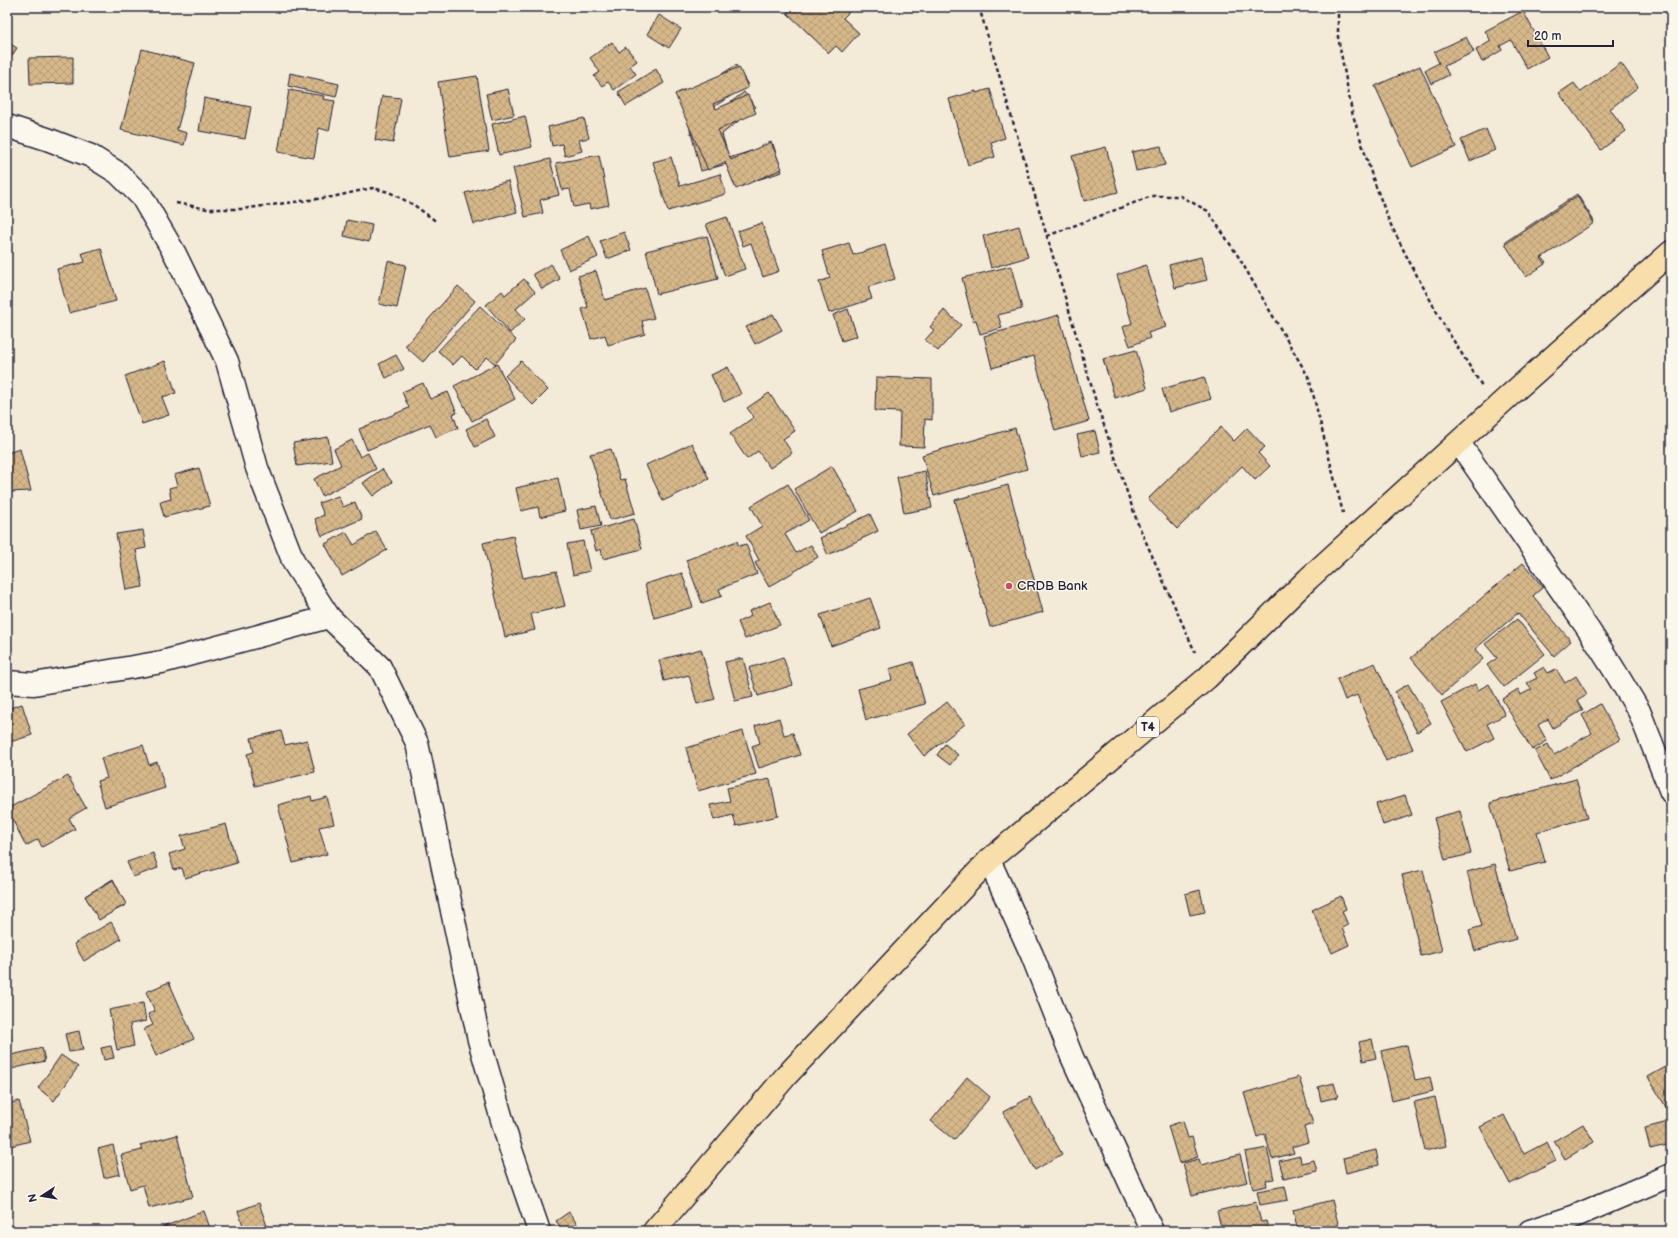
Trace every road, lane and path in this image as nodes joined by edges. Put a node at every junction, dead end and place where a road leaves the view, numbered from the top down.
1 (979, 7) edge
2 (1338, 7) edge
3 (7, 126) edge
4 (142, 196) junction
5 (437, 222) dead end
6 (1047, 236) junction
7 (1671, 252) edge
8 (1496, 408) junction
9 (1459, 443) junction
10 (1350, 541) junction
11 (329, 617) junction
12 (1207, 678) junction
13 (7, 682) edge
14 (1671, 792) edge
15 (989, 860) junction
16 (1671, 1175) edge
17 (539, 1231) edge
18 (654, 1231) edge
19 (1152, 1231) edge
20 (1530, 1231) edge

1 - 6 path
2 - 8 path
3 - 4 street
4 - 5 path
4 - 11 street
6 - 10 path
6 - 12 path
7 - 8 highway, T4
8 - 9 highway, T4
9 - 10 highway, T4
9 - 14 street
10 - 12 highway, T4
11 - 13 street
11 - 17 street
12 - 15 highway, T4
15 - 18 highway, T4
15 - 19 street
16 - 20 street

